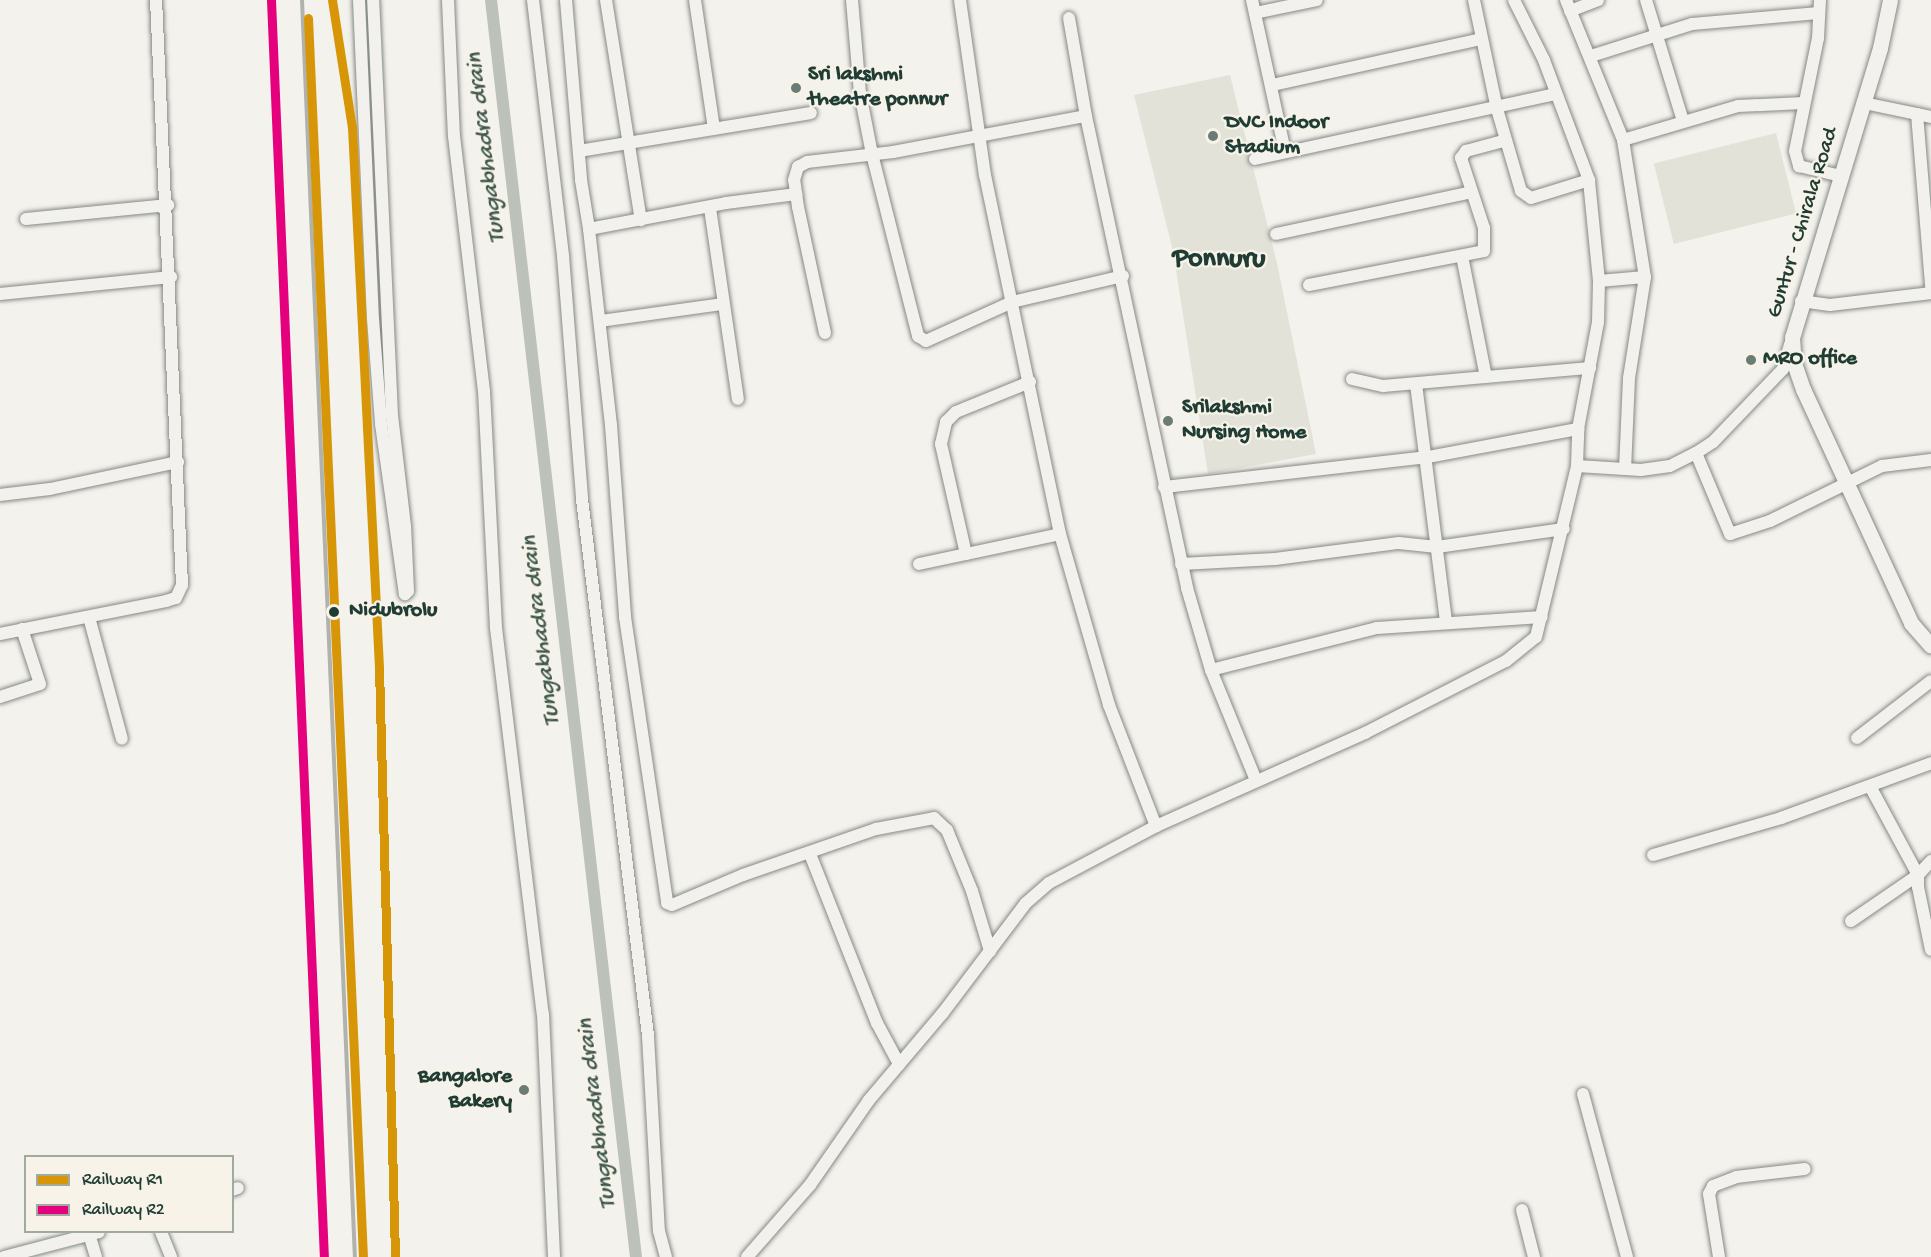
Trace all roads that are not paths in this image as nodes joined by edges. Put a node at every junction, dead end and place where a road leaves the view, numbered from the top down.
1 (156, 0) edge
2 (359, 0) edge
3 (374, 0) edge
4 (448, 0) edge
5 (533, 0) edge
6 (566, 0) edge
7 (606, 0) edge
8 (694, 0) edge
9 (852, 0) edge
10 (960, 0) edge
11 (1252, 0) edge
12 (1317, 0) edge
13 (1474, 0) edge
14 (1514, 0) edge
15 (1598, 0) edge
16 (1646, 0) edge
17 (1820, 0) edge
18 (1890, 0) edge
19 (1568, 5) edge
20 (1255, 13) junction
21 (1819, 13) junction
22 (1069, 18) dead end
23 (1659, 34) junction
24 (359, 37) junction
25 (374, 37) junction
26 (1481, 39) junction
27 (1591, 56) junction
28 (1272, 85) junction
29 (1556, 94) junction
30 (1803, 104) junction
31 (1864, 104) junction
32 (1497, 109) junction
33 (811, 113) dead end
34 (1917, 114) junction
35 (1086, 116) junction
36 (1931, 117) edge
37 (1683, 121) junction
38 (714, 129) junction
39 (981, 136) junction
40 (364, 138) junction
41 (380, 138) junction
42 (1623, 140) junction
43 (627, 141) junction
44 (1504, 141) junction
45 (579, 151) junction
46 (1285, 151) junction
47 (872, 154) junction
48 (1255, 159) dead end
49 (1841, 176) junction
50 (1589, 180) junction
51 (1472, 192) junction
52 (796, 194) junction
53 (168, 205) junction
54 (710, 208) junction
55 (26, 219) dead end
56 (641, 220) junction
57 (589, 229) junction
58 (1276, 234) dead end
59 (369, 239) junction
60 (383, 240) junction
61 (1462, 255) junction
62 (1123, 276) junction
63 (171, 277) junction
64 (1646, 278) junction
65 (1599, 281) junction
66 (1309, 285) dead end
67 (1931, 286) edge
68 (1931, 293) edge
69 (0, 294) edge
70 (1801, 301) junction
71 (1012, 302) junction
72 (723, 304) junction
73 (600, 321) junction
74 (825, 333) dead end
75 (1792, 337) junction
76 (1590, 368) junction
77 (1485, 377) junction
78 (1352, 379) dead end
79 (1030, 382) junction
80 (1416, 384) junction
81 (738, 399) dead end
82 (387, 423) junction
83 (1578, 429) junction
84 (1696, 453) junction
85 (1428, 457) junction
86 (1931, 459) edge
87 (178, 462) junction
88 (1577, 466) junction
89 (1625, 469) junction
90 (1846, 484) junction
91 (1164, 487) junction
92 (0, 495) edge
93 (1564, 529) junction
94 (1060, 534) junction
95 (1437, 546) junction
96 (966, 554) junction
97 (919, 564) dead end
98 (1182, 564) junction
99 (89, 617) junction
100 (1542, 617) junction
101 (1446, 621) junction
102 (22, 629) junction
103 (0, 634) edge
104 (1931, 646) edge
105 (1211, 670) junction
106 (1931, 681) edge
107 (0, 697) edge
108 (1857, 738) dead end
109 (122, 739) dead end
110 (1931, 763) edge
111 (1256, 780) junction
112 (1871, 788) junction
113 (1156, 826) junction
114 (810, 854) junction
115 (1653, 855) dead end
116 (1931, 861) edge
117 (1918, 875) junction
118 (1851, 921) dead end
119 (1931, 950) edge
120 (990, 951) junction
121 (899, 1064) junction
122 (1583, 1094) dead end
123 (1805, 1169) dead end
124 (1522, 1210) dead end
125 (94, 1233) edge
126 (161, 1233) edge
127 (4, 1257) edge
128 (96, 1257) edge
129 (171, 1257) edge
130 (554, 1257) edge
131 (666, 1257) edge
132 (747, 1257) edge
133 (1534, 1257) edge
134 (1627, 1257) edge
135 (1719, 1257) edge

1 - 53 street
2 - 24 street
3 - 25 street
4 - 130 street
5 - 131 street
6 - 45 street
7 - 43 street
8 - 38 street
9 - 47 street
10 - 39 street
11 - 20 street
12 - 20 street
13 - 26 street
14 - 29 street
15 - 19 street
16 - 23 street
17 - 21 street
18 - 31 main road, Guntur - Chirala Road
19 - 27 street
20 - 28 street
21 - 23 street
21 - 30 street
22 - 35 street
23 - 27 street
23 - 37 street
24 - 25 street
24 - 40 street
25 - 41 street
26 - 28 street
26 - 32 street
27 - 42 street
28 - 46 street
29 - 32 street
29 - 50 street
30 - 37 street
30 - 49 street
31 - 34 street
31 - 49 main road, Guntur - Chirala Road
32 - 44 street
32 - 46 street
33 - 38 street
34 - 36 street
34 - 67 street
35 - 39 street
35 - 62 street
37 - 42 street
38 - 43 street
39 - 47 street
39 - 71 street
40 - 41 street
40 - 59 street
41 - 60 street
42 - 64 street
43 - 45 street
43 - 56 street
44 - 50 street
44 - 51 street
45 - 57 street
46 - 48 street
47 - 52 street
47 - 71 street
49 - 70 main road, Guntur - Chirala Road
50 - 65 street
51 - 58 street
51 - 61 street
52 - 54 street
52 - 74 street
53 - 55 street
53 - 63 street
54 - 56 street
54 - 72 street
56 - 57 street
57 - 73 street
59 - 60 street
59 - 82 street
60 - 82 street
61 - 66 street
61 - 77 street
62 - 71 street
62 - 91 street
63 - 69 street
63 - 87 street
64 - 65 street
64 - 89 street
65 - 76 street
68 - 70 street
70 - 75 main road, Guntur - Chirala Road
71 - 79 street
72 - 73 street
72 - 81 street
73 - 114 street
75 - 84 street
75 - 90 main road, Guntur - Chirala Road
76 - 77 street
76 - 83 street
77 - 80 street
78 - 80 street
79 - 94 street
79 - 96 street
80 - 85 street
82 - 82 street
83 - 85 street
83 - 88 street
84 - 89 street
84 - 90 street
85 - 91 street
85 - 95 street
86 - 90 street
87 - 92 street
87 - 99 street
88 - 89 street
88 - 93 street
90 - 104 main road, Guntur - Chirala Road
91 - 98 street
93 - 95 street
93 - 100 street
94 - 96 street
94 - 113 street
95 - 98 street
95 - 101 street
96 - 97 street
98 - 105 street
99 - 102 street
99 - 109 street
100 - 101 street
100 - 111 street
101 - 105 street
102 - 103 street
102 - 107 street
105 - 111 street
106 - 108 street
110 - 112 street
111 - 113 street
112 - 115 street
112 - 117 street
113 - 120 street
114 - 120 street
114 - 121 street
116 - 117 street
117 - 118 street
117 - 119 street
120 - 121 street
121 - 132 street
122 - 134 street
123 - 135 street
124 - 133 street
125 - 127 street
125 - 128 street
126 - 129 street

